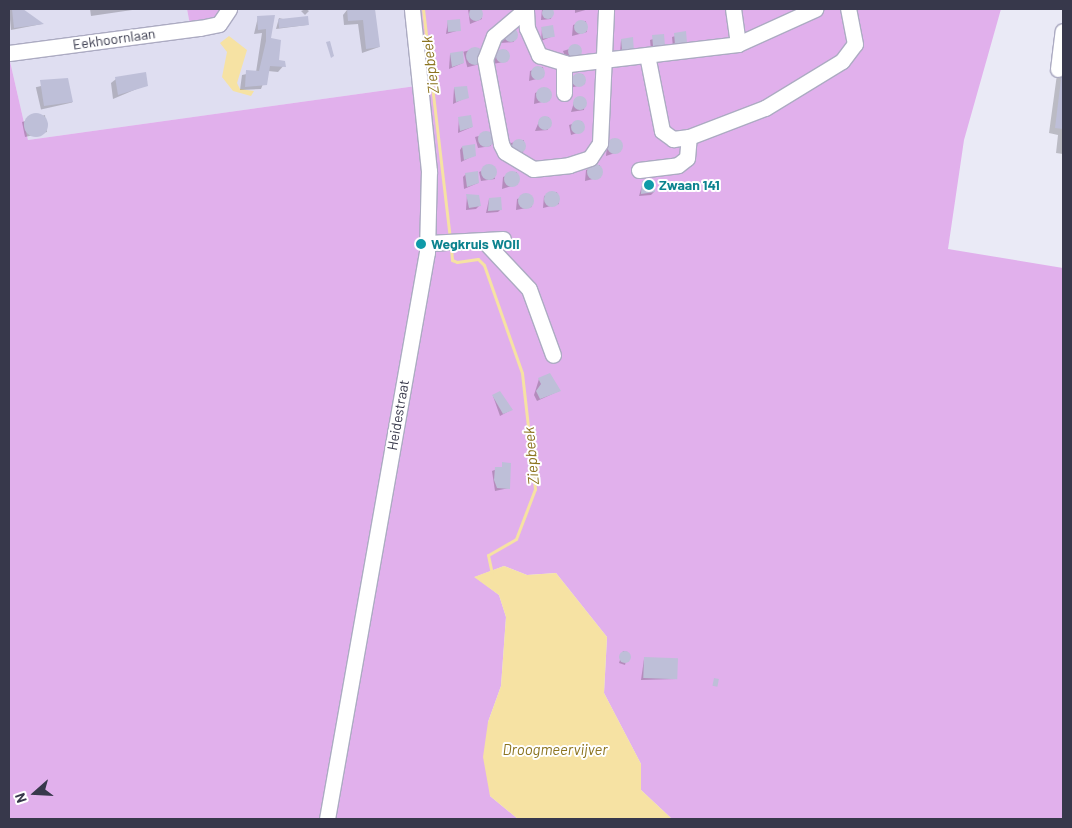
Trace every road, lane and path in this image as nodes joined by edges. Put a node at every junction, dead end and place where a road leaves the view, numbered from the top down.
1 (229, 9) edge
2 (412, 9) edge
3 (606, 9) edge
4 (733, 9) edge
5 (815, 9) edge
6 (848, 9) edge
7 (526, 10) edge
8 (1063, 31) edge
9 (738, 44) junction
10 (9, 53) edge
11 (647, 54) junction
12 (605, 59) junction
13 (564, 63) junction
14 (1058, 69) dead end
15 (564, 93) dead end
16 (689, 137) junction
17 (639, 170) dead end
18 (503, 239) dead end
19 (485, 242) junction
20 (428, 243) junction
21 (553, 354) dead end
22 (327, 819) edge

1 - 10 street, Eekhoornlaan
2 - 20 street, Heidestraat
3 - 12 street
4 - 9 street
5 - 9 street
6 - 16 street
7 - 12 street
7 - 13 street
8 - 14 street
9 - 11 street
11 - 12 street
11 - 16 street
12 - 13 street
13 - 15 street
16 - 17 street
18 - 19 street
19 - 20 street
19 - 21 street
20 - 22 street, Heidestraat

